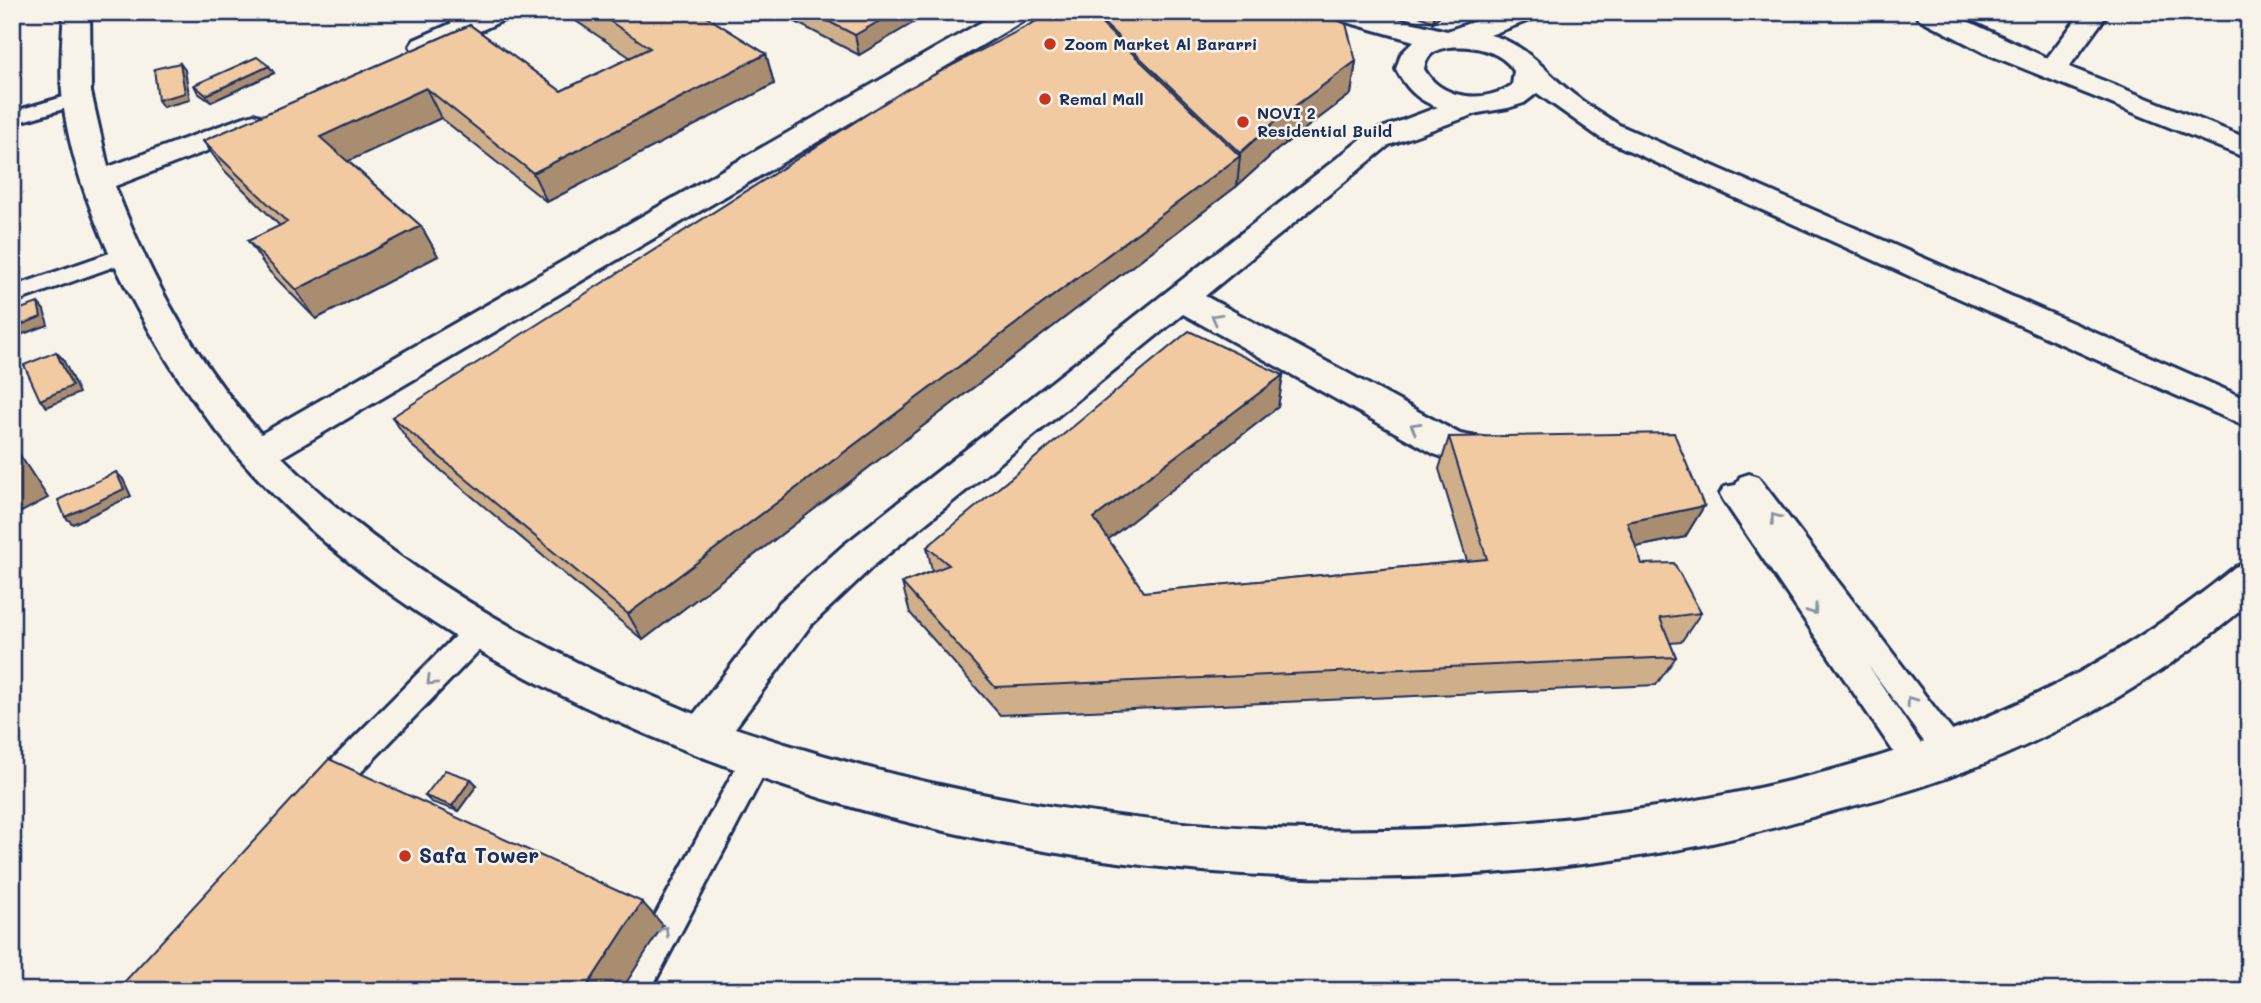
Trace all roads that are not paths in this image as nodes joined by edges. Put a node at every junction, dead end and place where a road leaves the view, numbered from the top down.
1 (77, 12) edge
2 (499, 12) edge
3 (1020, 12) edge
4 (1526, 12) edge
5 (1545, 12) edge
6 (1927, 12) edge
7 (2095, 12) edge
8 (1349, 16) edge
9 (1452, 38) junction
10 (401, 57) edge
11 (1523, 64) junction
12 (1411, 69) junction
13 (2052, 71) junction
14 (77, 99) junction
15 (1484, 105) junction
16 (2151, 110) junction
17 (278, 113) edge
18 (12, 118) edge
19 (1609, 131) junction
20 (1379, 139) junction
21 (2249, 140) edge
22 (2249, 150) edge
23 (99, 181) junction
24 (127, 254) junction
25 (12, 295) edge
26 (1181, 298) junction
27 (2249, 415) edge
28 (1533, 451) edge
29 (257, 454) junction
30 (1741, 489) dead end
31 (2249, 579) edge
32 (478, 632) junction
33 (702, 737) junction
34 (758, 757) junction
35 (1937, 761) junction
36 (302, 811) edge
37 (631, 991) edge

1 - 14 street
2 - 10 street
3 - 29 street
4 - 9 street
5 - 11 street
6 - 13 street
7 - 13 street
8 - 9 street
8 - 12 street
9 - 11 street
9 - 12 street
11 - 15 street
11 - 19 street
12 - 15 street
12 - 20 street
13 - 16 street
14 - 18 lane
14 - 23 street
15 - 19 street
15 - 20 street
16 - 21 street
16 - 22 street
17 - 23 street
19 - 27 street
20 - 26 street
23 - 24 street
24 - 25 lane
24 - 29 street
28 -> 26 street
26 - 33 street
29 - 32 street
30 - 35 lane
31 - 35 street
32 - 33 street
32 -> 36 lane
33 - 34 street
34 - 35 street
37 -> 34 lane

